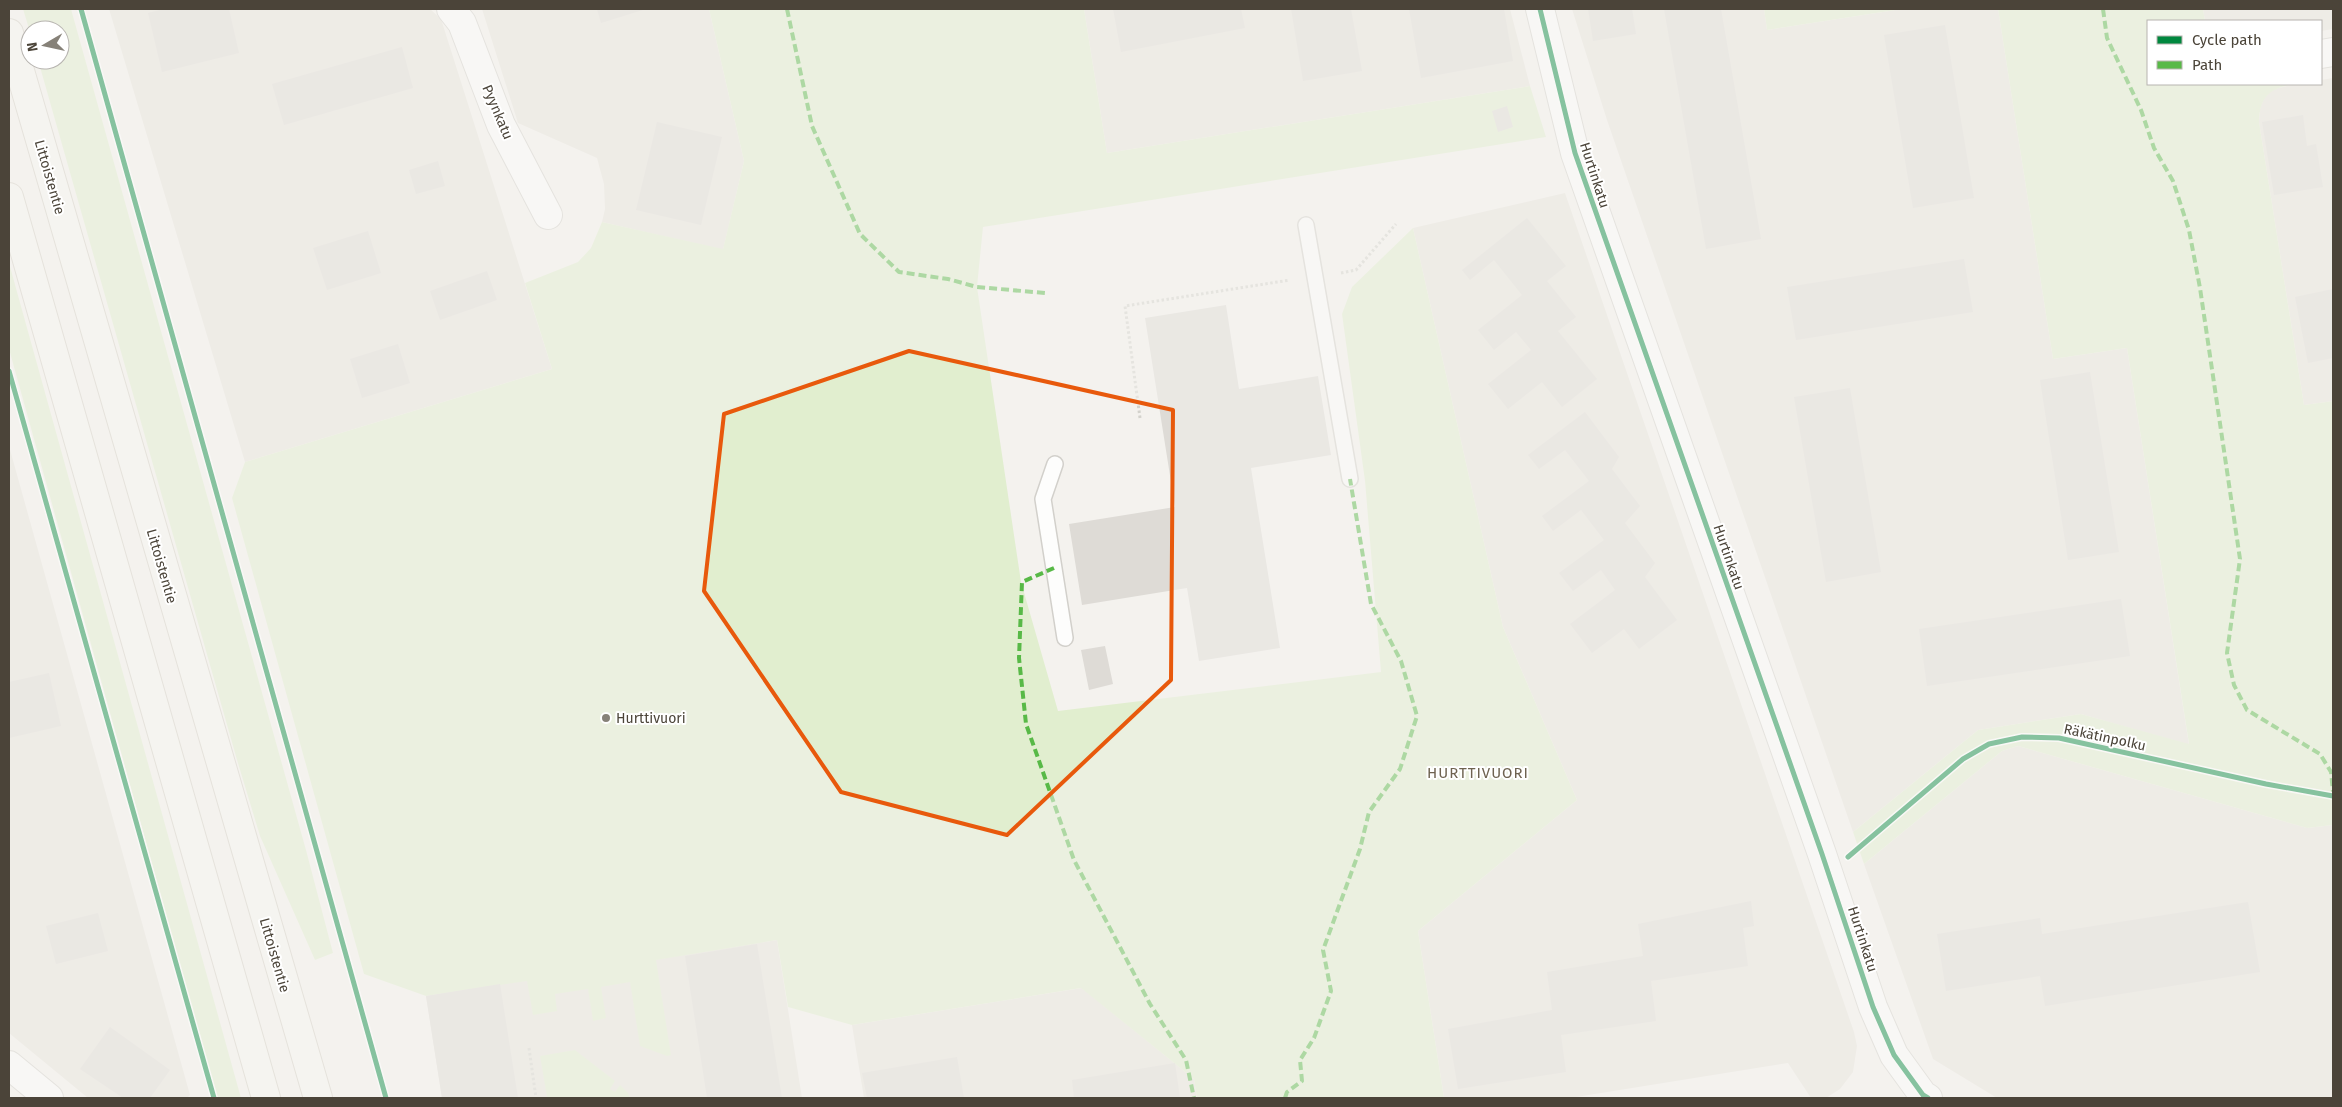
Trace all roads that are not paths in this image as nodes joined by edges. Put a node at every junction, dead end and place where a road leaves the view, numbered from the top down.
1 (451, 9) edge
2 (1540, 9) edge
3 (9, 33) edge
4 (9, 197) edge
5 (548, 215) dead end
6 (1306, 225) dead end
7 (1055, 464) dead end
8 (1350, 480) dead end
9 (1065, 638) dead end
10 (9, 1065) edge
11 (1923, 1097) edge
12 (49, 1098) edge
13 (266, 1098) edge
14 (318, 1098) edge

1 - 5 street, Pyynkatu
2 - 11 street, Hurtinkatu
3 - 14 main road, Littoistentie
4 - 13 main road
6 - 8 lane
7 - 9 lane
10 - 12 street

